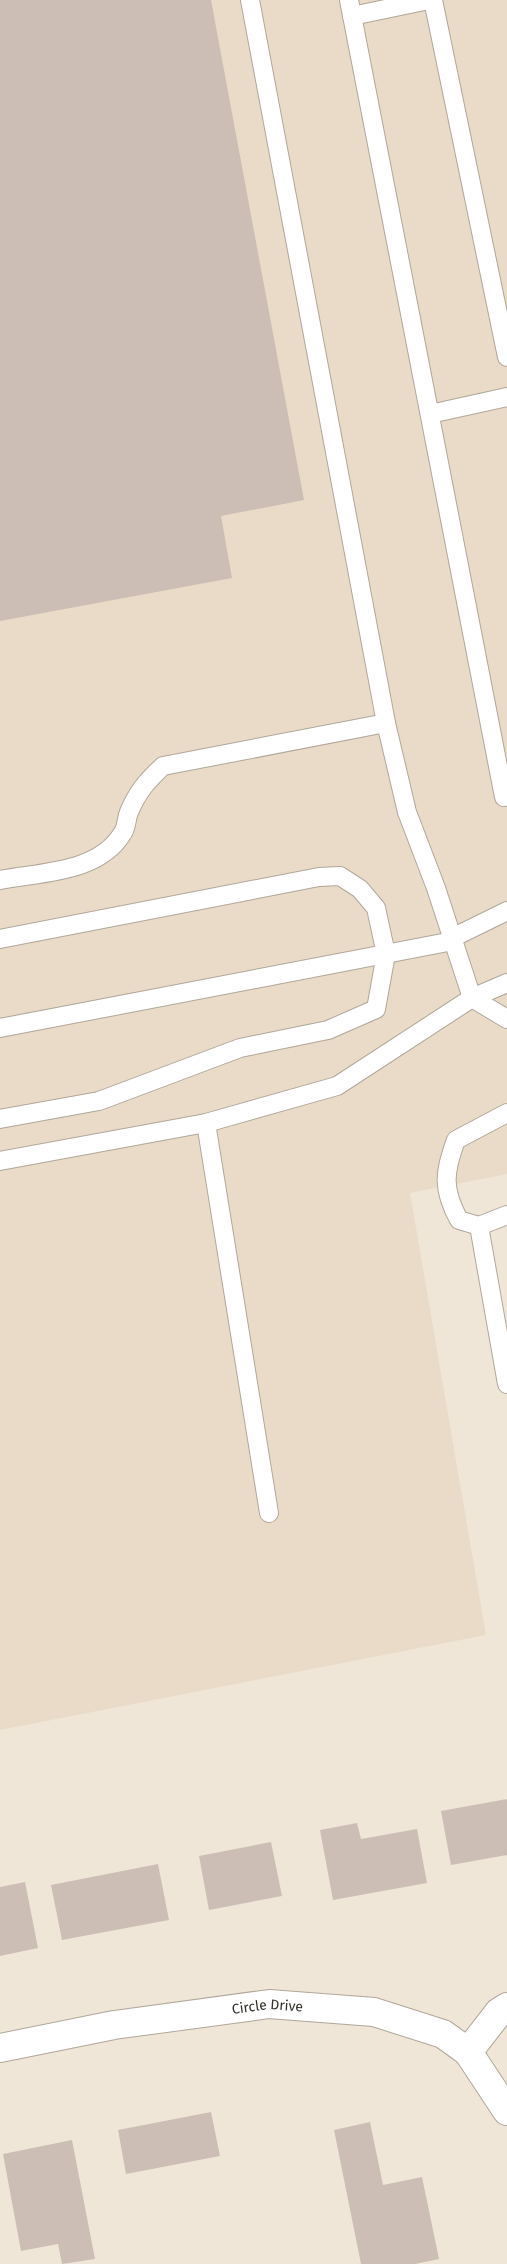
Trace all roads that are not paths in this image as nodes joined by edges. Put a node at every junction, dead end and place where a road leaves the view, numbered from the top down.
1 (250, 0) edge
2 (429, 0) edge
3 (433, 0) edge
4 (351, 8) edge
5 (507, 357) edge
6 (507, 397) edge
7 (430, 414) junction
8 (386, 723) junction
9 (507, 794) edge
10 (0, 880) edge
11 (507, 911) edge
12 (0, 939) edge
13 (452, 940) junction
14 (386, 954) junction
15 (507, 983) edge
16 (472, 998) junction
17 (507, 1019) edge
18 (0, 1028) edge
19 (507, 1113) edge
20 (0, 1119) edge
21 (206, 1123) junction
22 (0, 1161) edge
23 (507, 1215) edge
24 (479, 1226) junction
25 (507, 1384) edge
26 (269, 1513) dead end
27 (507, 2007) edge
28 (0, 2048) edge
29 (468, 2052) junction
30 (507, 2111) edge

1 - 8 lane
2 - 4 lane
3 - 5 lane
4 - 7 lane
6 - 7 lane
7 - 9 lane
8 - 10 lane
8 - 13 lane
11 - 13 lane
12 - 14 lane
13 - 14 lane
13 - 16 lane
14 - 18 lane
14 - 20 lane
15 - 16 lane
16 - 17 lane
16 - 21 lane
19 - 24 lane
21 - 22 lane
21 - 26 lane
23 - 24 lane
24 - 25 lane
27 - 29 street
28 - 29 street, Circle Drive
29 - 30 street

